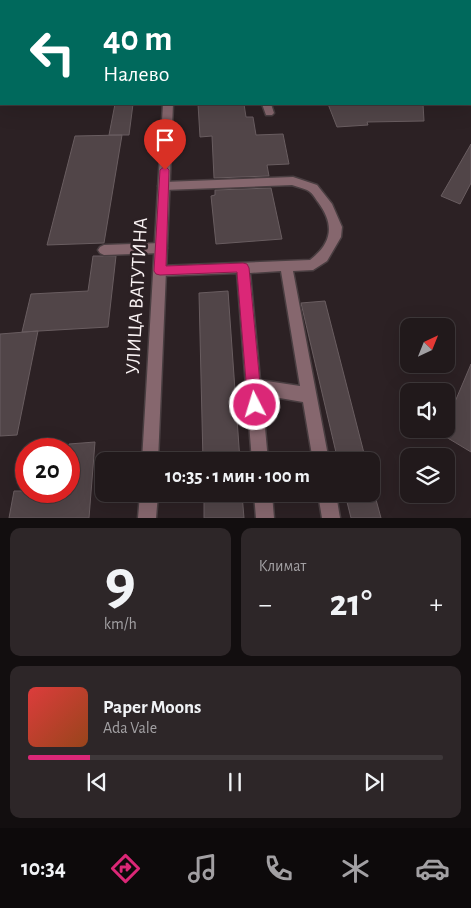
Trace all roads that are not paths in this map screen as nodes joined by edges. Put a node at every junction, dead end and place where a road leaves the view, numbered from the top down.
1 (168, 105) edge
2 (164, 186) junction
3 (161, 248) junction
4 (104, 250) dead end
5 (286, 266) junction
6 (243, 268) junction
7 (160, 271) junction
8 (253, 386) junction
9 (308, 395) junction
10 (150, 452) edge
11 (259, 452) edge
12 (319, 452) edge
13 (148, 502) edge
14 (264, 502) edge
15 (328, 502) edge
16 (147, 518) edge
17 (265, 518) edge
18 (331, 518) edge

1 - 2 street, УЛИЦА ВАТУТИНА
2 - 3 street, УЛИЦА ВАТУТИНА
2 - 5 street
3 - 4 street
3 - 7 street, УЛИЦА ВАТУТИНА
5 - 6 street
5 - 9 street
6 - 7 street
6 - 8 street
7 - 10 street, УЛИЦА ВАТУТИНА
8 - 9 street
8 - 11 street
9 - 12 street
13 - 16 street
14 - 17 street
15 - 18 street

